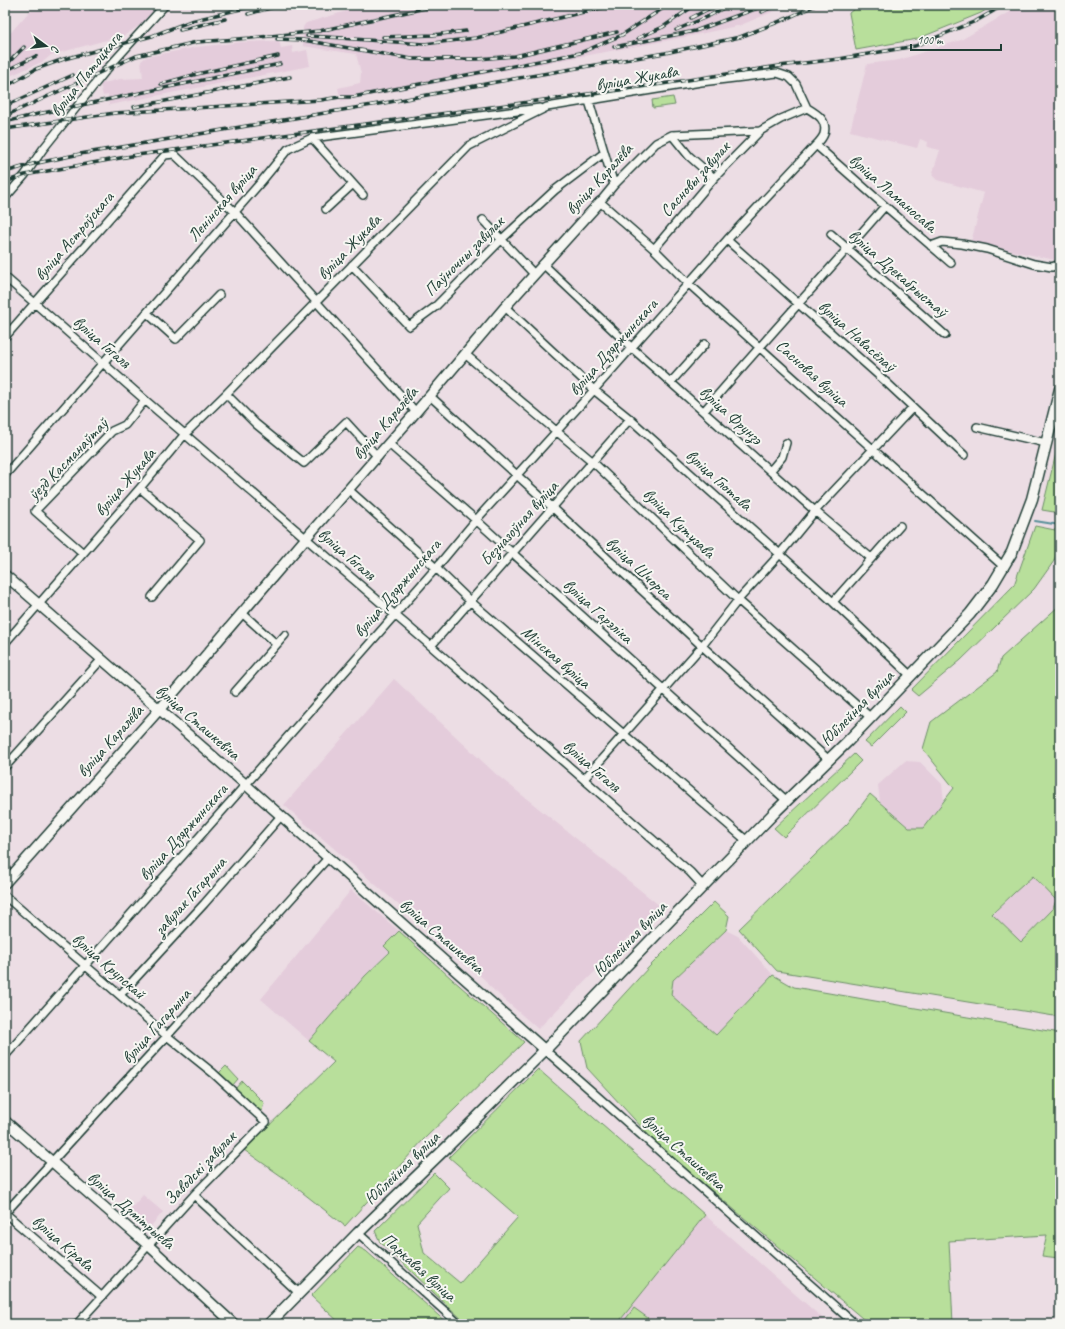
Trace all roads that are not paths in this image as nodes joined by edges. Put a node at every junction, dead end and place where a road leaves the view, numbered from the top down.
1 (163, 6) edge
2 (589, 101) junction
3 (547, 108) junction
4 (807, 108) junction
5 (760, 131) junction
6 (672, 135) junction
7 (312, 138) junction
8 (816, 145) junction
9 (604, 153) junction
10 (714, 178) junction
11 (353, 184) junction
12 (614, 185) junction
13 (363, 195) dead end
14 (5, 198) edge
15 (600, 202) junction
16 (885, 206) junction
17 (326, 209) dead end
18 (235, 212) junction
19 (483, 220) dead end
20 (831, 234) dead end
21 (501, 240) junction
22 (728, 240) junction
23 (931, 246) junction
24 (654, 249) junction
25 (848, 249) junction
26 (951, 263) dead end
27 (543, 264) junction
28 (1060, 264) edge
29 (352, 265) junction
30 (534, 274) junction
31 (5, 277) edge
32 (690, 284) junction
33 (219, 295) dead end
34 (316, 301) junction
35 (35, 303) junction
36 (798, 303) junction
37 (505, 307) junction
38 (146, 313) junction
39 (945, 335) dead end
40 (5, 337) edge
41 (705, 344) dead end
42 (759, 346) junction
43 (632, 348) junction
44 (465, 354) junction
45 (103, 363) junction
46 (671, 382) junction
47 (1060, 389) edge
48 (594, 390) junction
49 (226, 394) junction
50 (430, 396) junction
51 (145, 400) junction
52 (912, 408) junction
53 (704, 411) junction
54 (416, 412) junction
55 (630, 419) junction
56 (977, 427) dead end
57 (557, 430) junction
58 (185, 434) junction
59 (786, 443) dead end
60 (1046, 443) junction
61 (389, 444) junction
62 (873, 448) junction
63 (964, 455) dead end
64 (378, 456) junction
65 (594, 462) junction
66 (770, 470) junction
67 (5, 475) edge
68 (516, 475) junction
69 (140, 488) junction
70 (349, 490) junction
71 (552, 508) junction
72 (815, 511) junction
73 (476, 520) junction
74 (900, 526) dead end
75 (306, 538) junction
76 (83, 553) junction
77 (512, 553) junction
78 (779, 555) junction
79 (871, 558) junction
80 (1004, 567) junction
81 (436, 568) junction
82 (5, 575) edge
83 (152, 597) dead end
84 (738, 600) junction
85 (470, 601) junction
86 (833, 602) junction
87 (39, 605) junction
88 (242, 613) junction
89 (394, 614) junction
90 (285, 635) dead end
91 (5, 643) edge
92 (276, 644) junction
93 (431, 646) junction
94 (702, 646) junction
95 (101, 660) junction
96 (911, 676) junction
97 (663, 690) junction
98 (235, 692) dead end
99 (159, 710) junction
100 (870, 717) junction
101 (624, 736) junction
102 (828, 760) junction
103 (5, 767) edge
104 (584, 779) junction
105 (246, 784) junction
106 (787, 801) junction
107 (281, 816) junction
108 (747, 841) junction
109 (328, 858) junction
110 (5, 883) edge
111 (703, 886) junction
112 (5, 896) edge
113 (85, 965) junction
114 (120, 995) junction
115 (167, 1036) junction
116 (545, 1050) junction
117 (5, 1056) edge
118 (5, 1121) edge
119 (266, 1122) joint
120 (52, 1162) junction
121 (194, 1195) junction
122 (5, 1213) edge
123 (358, 1233) junction
124 (148, 1245) junction
125 (300, 1293) junction
126 (101, 1296) junction
127 (77, 1324) edge
128 (234, 1324) edge
129 (269, 1324) edge
130 (459, 1324) edge
131 (855, 1324) edge

1 - 14 street, вуліца Патоцкага
2 - 3 street, вуліца Жукава
2 - 4 street, вуліца Жукава
2 - 9 street
3 - 7 street, Ленінская вуліца
3 - 29 street, вуліца Жукава
4 - 5 street, вуліца Каралёва
4 - 8 street
5 - 6 street, вуліца Каралёва
5 - 10 street, Сасновы завулак
6 - 10 street
6 - 12 street, вуліца Каралёва
7 - 11 street
7 - 18 street, Ленінская вуліца
8 - 16 street, вуліца Ламаносава
8 - 22 street, вуліца Дзяржынскага
9 - 12 street
9 - 21 street, Паўночны завулак
10 - 24 street, Сасновы завулак
11 - 13 street
11 - 17 street
12 - 15 street, вуліца Каралёва
15 - 24 street, Сасновая вуліца
15 - 27 street, вуліца Каралёва
16 - 23 street, вуліца Ламаносава
16 - 25 street
18 - 34 street
18 - 35 street, вуліца Астроўскага
18 - 38 street, Ленінская вуліца
19 - 21 street
20 - 25 street, вуліца Дзекабрыстаў
21 - 29 street, Паўночны завулак
21 - 30 street
22 - 32 street, вуліца Дзяржынскага
22 - 36 street, вуліца Навасёлаў
23 - 26 street, вуліца Ламаносава
23 - 28 street
24 - 32 street, Сасновая вуліца
25 - 36 street
25 - 39 street, вуліца Дзекабрыстаў
27 - 30 street, вуліца Каралёва
27 - 43 street, вуліца Фрунзэ
29 - 34 street, вуліца Жукава
30 - 37 street, вуліца Каралёва
31 - 35 street, вуліца Гогаля
32 - 42 street, Сасновая вуліца
32 - 43 street, вуліца Дзяржынскага
33 - 38 street
34 - 49 street, вуліца Жукава
34 - 54 street
35 - 40 street, вуліца Астроўскага
35 - 45 street, вуліца Гогаля
36 - 42 street
36 - 52 street, вуліца Навасёлаў
37 - 44 street, вуліца Каралёва
37 - 48 street, вуліца Глотава
38 - 45 street, Ленінская вуліца
41 - 46 street
42 - 53 street
42 - 62 street, Сасновая вуліца
43 - 46 street, вуліца Фрунзэ
43 - 48 street, вуліца Дзяржынскага
44 - 50 street, вуліца Каралёва
44 - 57 street, вуліца Кутузава
45 - 51 street, вуліца Гогаля
45 - 67 street, Ленінская вуліца
46 - 53 street, вуліца Фрунзэ
47 - 60 main road, Юбілейная вуліца
48 - 55 street, вуліца Глотава
48 - 57 street, вуліца Дзяржынскага
49 - 58 street, вуліца Жукава
49 - 64 street
50 - 54 street, вуліца Каралёва
50 - 68 street, вуліца Шчорса
51 - 58 street, вуліца Гогаля
51 - 76 street, ўезд Касманаўтаў
52 - 62 street
52 - 63 street, вуліца Навасёлаў
53 - 66 street, вуліца Фрунзэ
54 - 61 street, вуліца Каралёва
55 - 65 street, Безназоўная вуліца
55 - 78 street, вуліца Глотава
56 - 60 street
57 - 65 street, вуліца Кутузава
57 - 68 street, вуліца Дзяржынскага
58 - 69 street, вуліца Жукава
58 - 75 street, вуліца Гогаля
59 - 66 street, вуліца Фрунзэ
60 - 80 main road, Юбілейная вуліца
61 - 64 street, вуліца Каралёва
61 - 73 street, вуліца Гарэліка
62 - 72 street
62 - 80 street, Сасновая вуліца
64 - 70 street, вуліца Каралёва
65 - 71 street, Безназоўная вуліца
65 - 84 street, вуліца Кутузава
66 - 72 street, вуліца Фрунзэ
68 - 71 street, вуліца Шчорса
68 - 73 street, вуліца Дзяржынскага
69 - 76 street, вуліца Жукава
69 - 83 street
70 - 75 street, вуліца Каралёва
70 - 81 street, Мінская вуліца
71 - 77 street, Безназоўная вуліца
71 - 94 street, вуліца Шчорса
72 - 78 street
72 - 79 street, вуліца Фрунзэ
73 - 77 street, вуліца Гарэліка
73 - 81 street, вуліца Дзяржынскага
74 - 79 street
75 - 88 street, вуліца Каралёва
75 - 89 street, вуліца Гогаля
76 - 87 street, вуліца Жукава
77 - 85 street, Безназоўная вуліца
77 - 97 street, вуліца Гарэліка
78 - 84 street
78 - 86 street, вуліца Глотава
79 - 86 street
80 - 96 main road, Юбілейная вуліца
81 - 85 street, Мінская вуліца
81 - 89 street, вуліца Дзяржынскага
82 - 87 street, вуліца Сташкевіча
84 - 94 street
84 - 100 street, вуліца Кутузава
85 - 93 street, Безназоўная вуліца
85 - 101 street, Мінская вуліца
86 - 96 street, вуліца Глотава
87 - 91 street, вуліца Жукава
87 - 95 street, вуліца Сташкевіча
88 - 92 street
88 - 99 street, вуліца Каралёва
89 - 93 street, вуліца Гогаля
89 - 105 street, вуліца Дзяржынскага
90 - 92 street
92 - 98 street
93 - 104 street, вуліца Гогаля
94 - 97 street
94 - 102 street, вуліца Шчорса
95 - 99 street, вуліца Сташкевіча
95 - 103 street
96 - 100 main road, Юбілейная вуліца
97 - 101 street
97 - 106 street, вуліца Гарэліка
99 - 105 street, вуліца Сташкевіча
99 - 110 street, вуліца Каралёва
100 - 102 main road, Юбілейная вуліца
101 - 104 street
101 - 108 street, Мінская вуліца
102 - 106 main road, Юбілейная вуліца
104 - 111 street, вуліца Гогаля
105 - 107 street, вуліца Сташкевіча
105 - 113 street, вуліца Дзяржынскага
106 - 108 main road, Юбілейная вуліца
107 - 109 street, вуліца Сташкевіча
107 - 114 street, завулак Гагарына
108 - 111 main road, Юбілейная вуліца
109 - 115 street, вуліца Гагарына
109 - 116 street, вуліца Сташкевіча
111 - 116 main road, Юбілейная вуліца
112 - 113 street, вуліца Крупскай
113 - 114 street, вуліца Крупскай
113 - 117 street, вуліца Дзяржынскага
114 - 115 street, вуліца Крупскай
115 - 119 street, вуліца Крупскай
115 - 120 street, вуліца Гагарына
116 - 123 main road, Юбілейная вуліца
116 - 131 street, вуліца Сташкевіча
118 - 120 street, вуліца Дзмітрыева
119 - 121 street, Заводскі завулак
120 - 122 street, вуліца Гагарына
120 - 124 street, вуліца Дзмітрыева
121 - 124 street, Заводскі завулак
121 - 125 street
122 - 126 street, вуліца Кірава
123 - 125 main road, Юбілейная вуліца
123 - 130 street, Паркавая вуліца
124 - 126 street, Заводскі завулак
124 - 128 street, вуліца Дзмітрыева
125 - 129 main road, Юбілейная вуліца
126 - 127 street, Заводскі завулак

